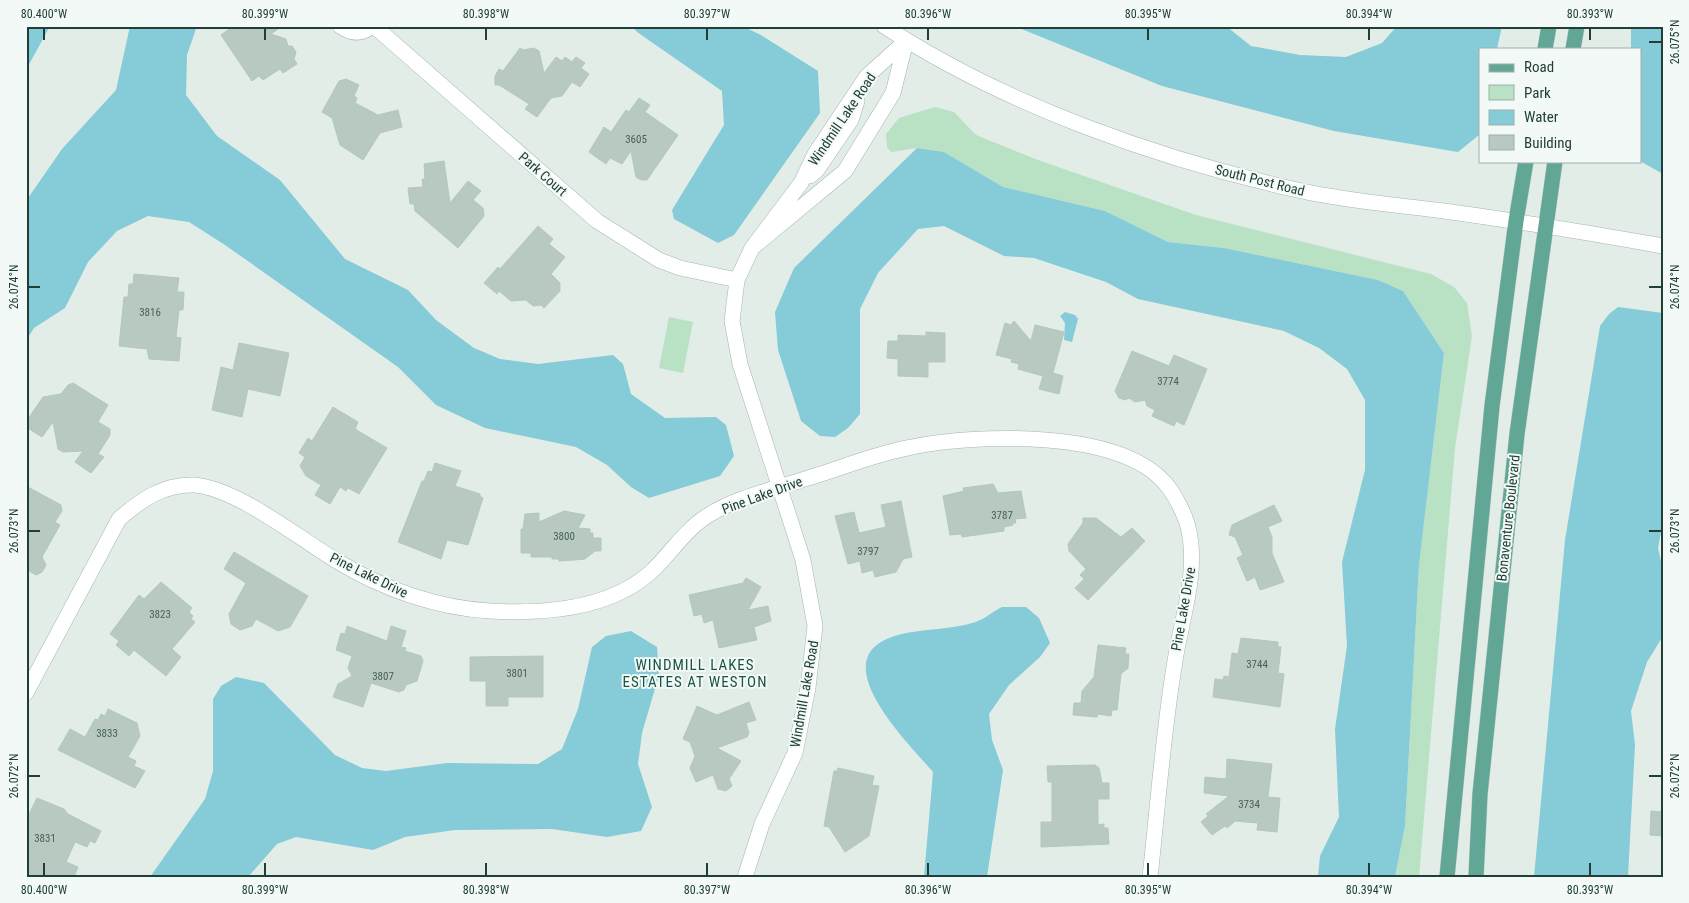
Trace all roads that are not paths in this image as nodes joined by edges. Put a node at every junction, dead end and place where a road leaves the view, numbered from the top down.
1 (340, 26) edge
2 (373, 26) edge
3 (884, 26) edge
4 (1548, 26) edge
5 (1577, 26) edge
6 (906, 41) junction
7 (1545, 48) edge
8 (1573, 48) edge
9 (1526, 162) edge
10 (1555, 162) edge
11 (1516, 221) junction
12 (1544, 226) junction
13 (1663, 246) edge
14 (752, 248) junction
15 (736, 280) junction
16 (780, 487) junction
17 (26, 693) edge
18 (745, 877) edge
19 (1150, 877) edge
20 (1447, 877) edge
21 (1476, 877) edge

1 - 2 street, Park Court
2 - 15 street, Park Court
3 - 6 street, South Post Road
4 - 7 main road
5 - 8 main road
6 - 11 street, South Post Road
6 - 14 street, Windmill Lake Road
6 - 14 street, Windmill Lake Road
9 - 11 main road, Bonaventure Boulevard
10 - 12 main road, Bonaventure Boulevard
11 - 12 street, South Post Road
11 - 20 main road, Bonaventure Boulevard
12 - 13 street, South Post Road
12 - 21 main road, Bonaventure Boulevard
14 - 15 street, Windmill Lake Road
15 - 16 street, Windmill Lake Road
16 - 17 street, Pine Lake Drive
16 - 18 street, Windmill Lake Road
16 - 19 street, Pine Lake Drive

